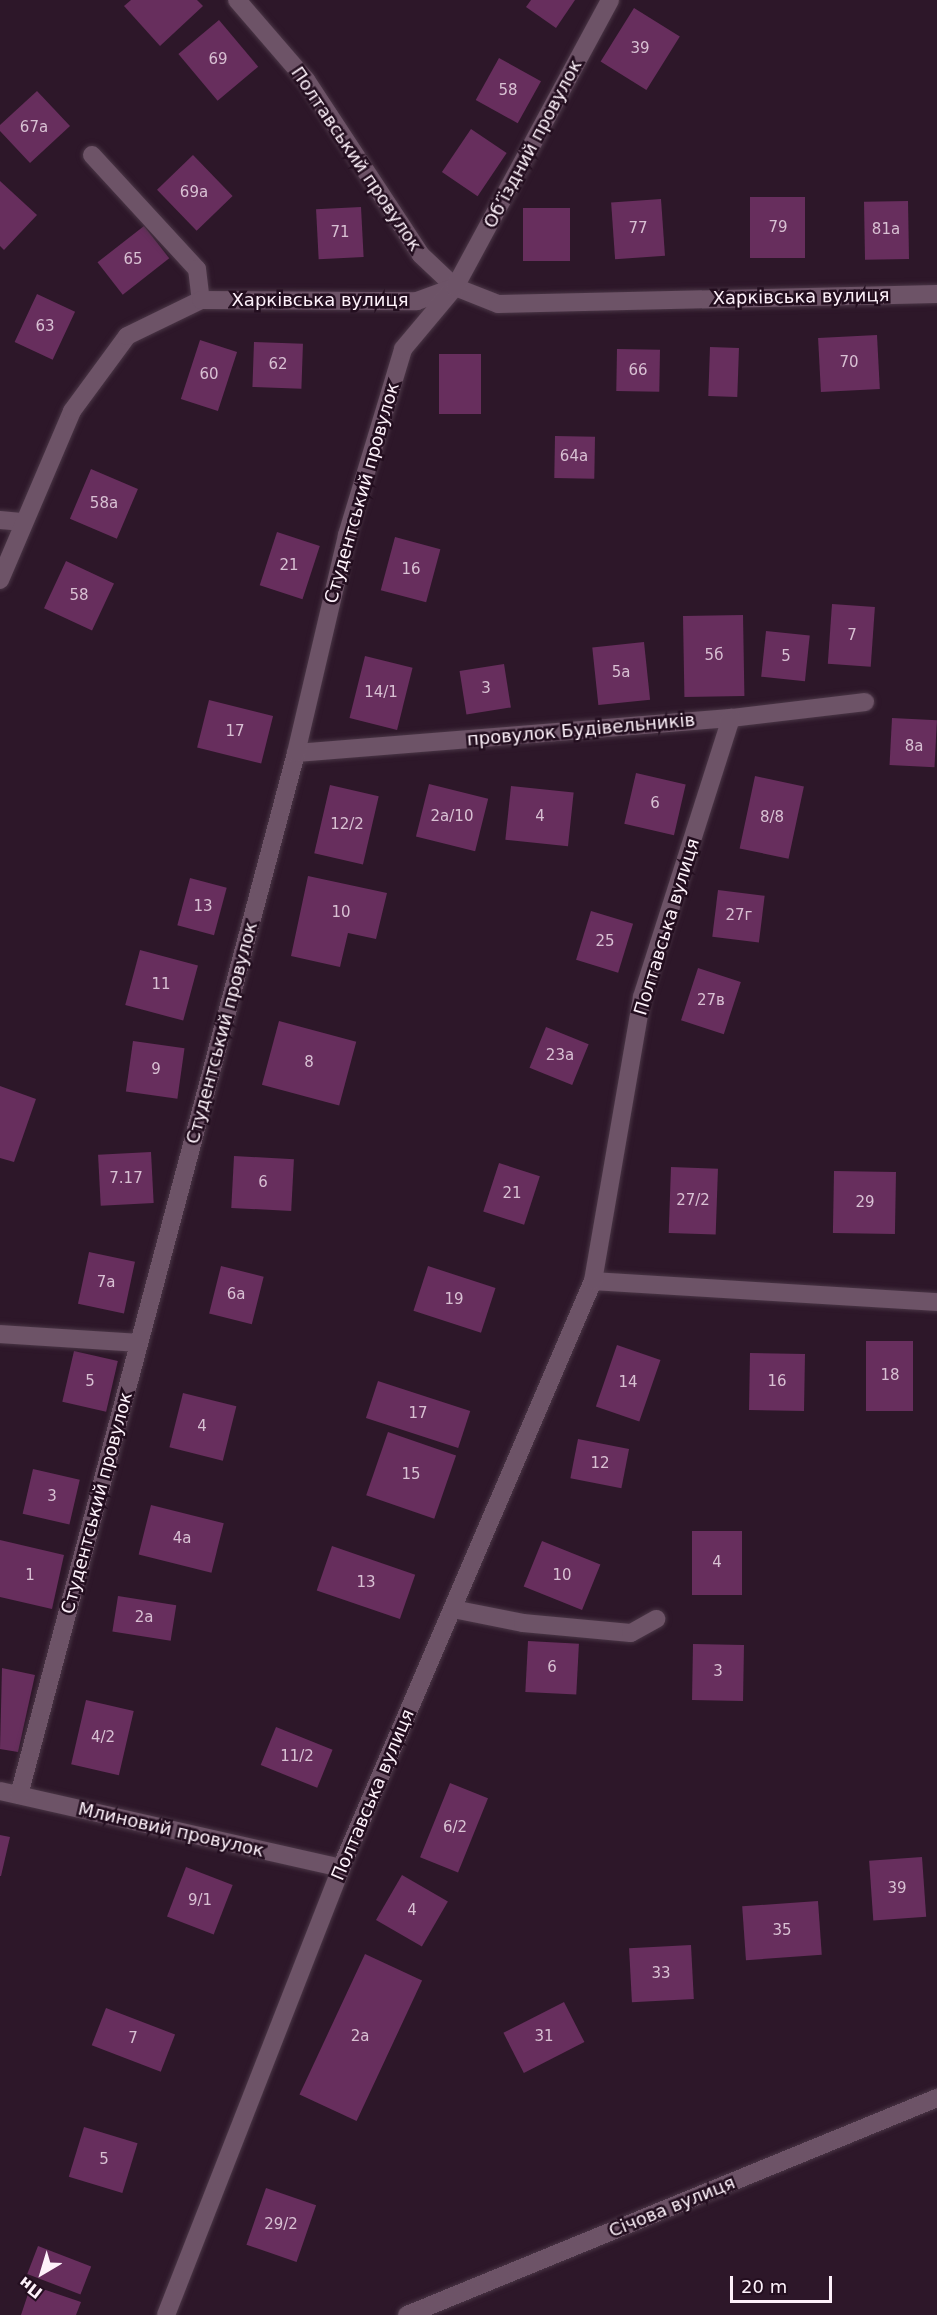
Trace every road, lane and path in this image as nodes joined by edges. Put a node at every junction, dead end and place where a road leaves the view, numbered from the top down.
1 (237, 0) edge
2 (610, 0) edge
3 (92, 155) dead end
4 (455, 288) junction
5 (937, 294) edge
6 (201, 300) junction
7 (0, 520) edge
8 (24, 522) junction
9 (0, 580) edge
10 (865, 702) dead end
11 (731, 718) junction
12 (296, 753) junction
13 (593, 1281) junction
14 (937, 1302) edge
15 (0, 1334) edge
16 (139, 1343) junction
17 (453, 1610) junction
18 (656, 1619) dead end
19 (0, 1791) edge
20 (19, 1795) junction
21 (341, 1868) junction
22 (937, 2098) edge
23 (166, 2315) edge
24 (407, 2315) edge

1 - 4 street, Полтавський провулок
2 - 4 street, Обʼїздний провулок
3 - 6 street
4 - 5 street, Харківська вулиця
4 - 6 street, Харківська вулиця
4 - 12 street, Студентський провулок
6 - 8 street, Харківська вулиця
7 - 8 street
8 - 9 street, Харківська вулиця
10 - 11 street, провулок Будівельників
11 - 12 street, провулок Будівельників
11 - 13 street, Полтавська вулиця
12 - 16 street, Студентський провулок
13 - 14 street
13 - 17 street, Полтавська вулиця
15 - 16 street
16 - 20 street, Студентський провулок
17 - 18 street
17 - 21 street, Полтавська вулиця
19 - 20 street, Млиновий провулок
20 - 21 street, Млиновий провулок
21 - 23 street, Полтавська вулиця
22 - 24 street, Січова вулиця

